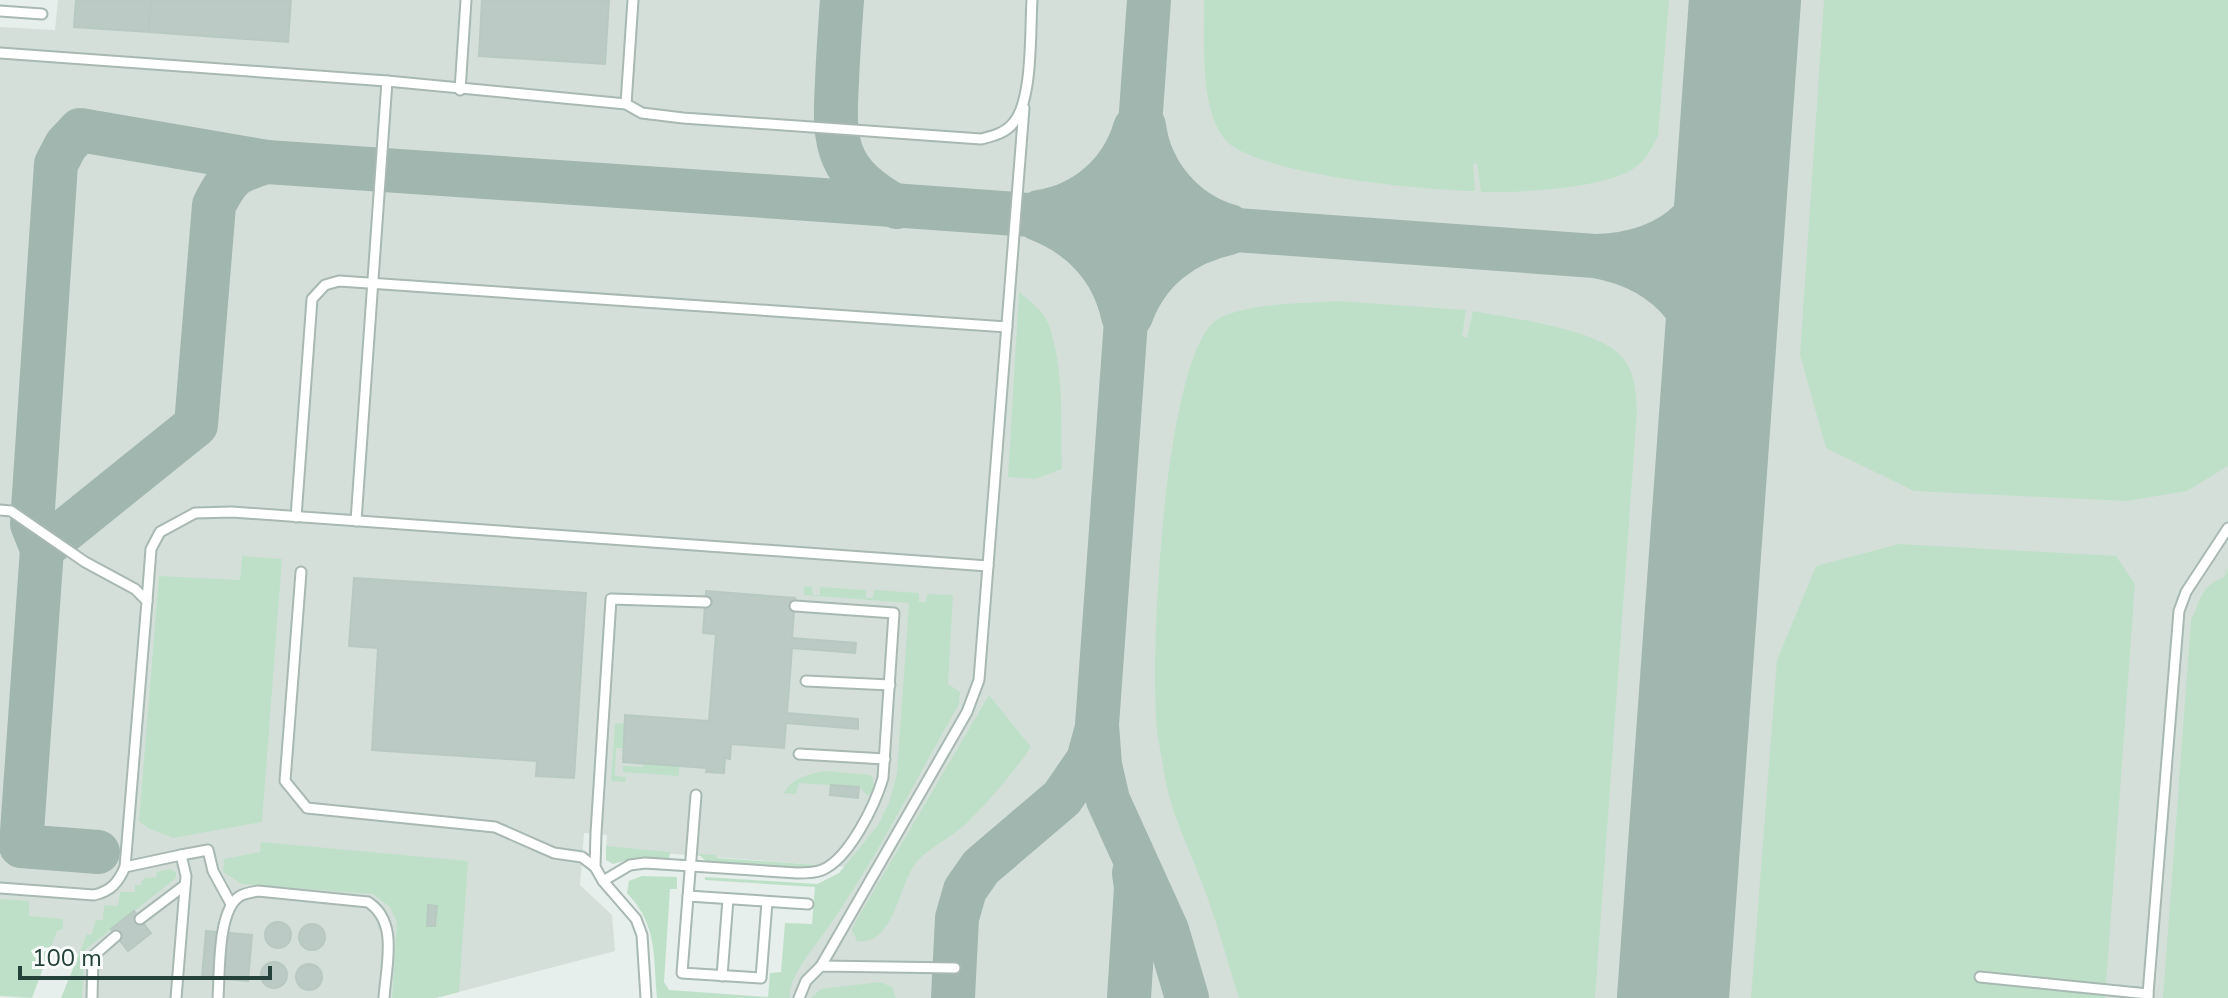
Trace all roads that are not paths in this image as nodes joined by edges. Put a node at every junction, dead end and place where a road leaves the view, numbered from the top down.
1 (466, 0) edge
2 (633, 0) edge
3 (1032, 0) edge
4 (0, 11) edge
5 (42, 14) dead end
6 (0, 53) edge
7 (387, 81) junction
8 (460, 90) junction
9 (1025, 96) junction
10 (626, 104) junction
11 (372, 282) junction
12 (1007, 327) junction
13 (0, 510) edge
14 (296, 517) junction
15 (356, 521) junction
16 (2228, 528) edge
17 (988, 566) junction
18 (301, 572) dead end
19 (147, 601) junction
20 (706, 602) dead end
21 (795, 606) dead end
22 (806, 681) dead end
23 (890, 685) junction
24 (799, 754) dead end
25 (885, 759) junction
26 (696, 795) dead end
27 (181, 855) junction
28 (125, 867) junction
29 (595, 867) junction
30 (690, 867) junction
31 (603, 881) junction
32 (185, 885) junction
33 (0, 888) edge
34 (688, 896) junction
35 (728, 899) junction
36 (767, 902) junction
37 (231, 904) junction
38 (808, 904) dead end
39 (140, 919) dead end
40 (116, 936) dead end
41 (821, 966) junction
42 (955, 968) dead end
43 (722, 976) junction
44 (1980, 977) dead end
45 (2148, 996) edge
46 (92, 998) edge
47 (176, 998) edge
48 (218, 998) edge
49 (384, 998) edge
50 (646, 998) edge
51 (799, 998) edge

1 - 8 lane
2 - 10 lane
3 - 9 lane
4 - 5 lane
6 - 7 lane
7 - 8 lane
7 - 11 lane
8 - 10 lane
9 - 10 lane
9 - 12 lane
11 - 12 lane
11 - 14 lane
11 - 15 lane
12 - 17 lane
13 - 19 lane
14 - 15 lane
14 - 19 lane
15 - 17 lane
16 - 45 lane
17 - 41 lane
18 - 29 lane
19 - 28 lane
20 - 29 lane
21 - 23 lane
22 - 23 lane
23 - 25 lane
24 - 25 lane
25 - 30 lane
26 - 30 lane
27 - 28 lane
27 - 32 lane
27 - 37 lane
28 - 33 lane
29 - 31 lane
30 - 31 lane
30 - 34 lane
31 - 50 lane
32 - 39 lane
32 - 47 lane
34 - 35 lane
34 - 43 lane
35 - 36 lane
35 - 43 lane
36 - 38 lane
36 - 43 lane
37 - 48 lane
37 - 49 lane
40 - 46 lane
41 - 42 lane
41 - 51 lane
44 - 45 lane

